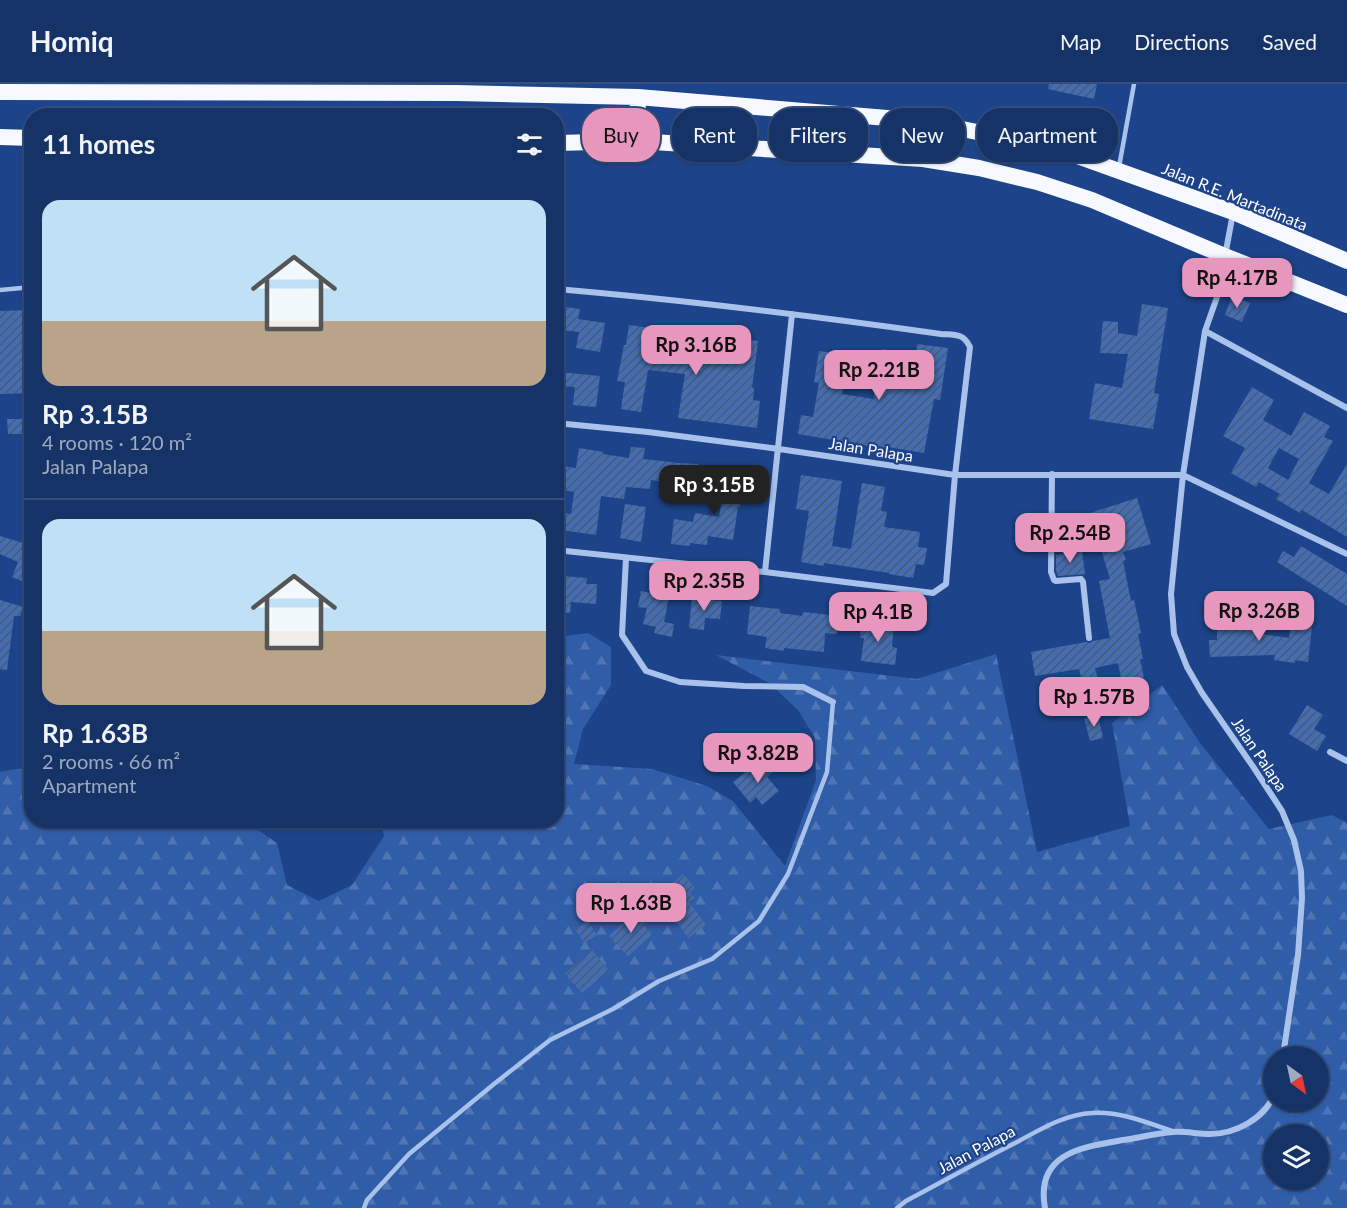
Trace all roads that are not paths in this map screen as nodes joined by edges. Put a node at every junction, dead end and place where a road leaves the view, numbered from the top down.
1 (1134, 84) edge
2 (39, 88) edge
3 (117, 88) edge
4 (457, 88) edge
5 (543, 89) edge
6 (0, 92) edge
7 (638, 97) junction
8 (638, 108) edge
9 (0, 137) edge
10 (24, 138) edge
11 (582, 142) edge
12 (660, 142) edge
13 (564, 143) edge
14 (1118, 170) junction
15 (1233, 212) junction
16 (1225, 256) junction
17 (1347, 261) edge
18 (24, 288) edge
19 (0, 290) edge
20 (564, 290) edge
21 (1347, 306) edge
22 (792, 314) junction
23 (1205, 331) junction
24 (1347, 408) edge
25 (564, 424) edge
26 (779, 448) junction
27 (1052, 474) junction
28 (955, 475) junction
29 (1183, 475) junction
30 (564, 551) edge
31 (1347, 554) edge
32 (626, 558) junction
33 (765, 572) junction
34 (1089, 638) dead end
35 (833, 702) joint
36 (1330, 752) dead end
37 (1347, 761) edge
38 (1284, 1046) edge
39 (1263, 1112) edge
40 (1174, 1132) junction
41 (364, 1208) edge
42 (897, 1208) edge
43 (1045, 1208) edge

1 - 14 lane
2 - 3 highway, Jalan R.E. Martadinata
2 - 6 highway, Jalan R.E. Martadinata
3 - 4 highway, Jalan R.E. Martadinata
4 - 5 highway, Jalan R.E. Martadinata
5 - 7 highway, Jalan R.E. Martadinata
7 - 8 highway
7 - 14 highway, Jalan R.E. Martadinata
9 - 10 highway
11 - 13 highway
12 - 16 highway
14 - 15 highway, Jalan R.E. Martadinata
15 - 16 street, Jalan Palapa
15 - 17 highway, Jalan R.E. Martadinata
16 - 21 highway
16 - 23 street, Jalan Palapa
18 - 19 lane
20 - 22 street
22 - 26 street
22 - 28 street
23 - 24 street
23 - 29 street, Jalan Palapa
25 - 26 street, Jalan Palapa
26 - 28 street, Jalan Palapa
26 - 33 street
27 - 28 street, Jalan Palapa
27 - 29 street, Jalan Palapa
27 - 34 street
28 - 33 street
29 - 31 street, Jalan Palapa
29 - 38 street, Jalan Palapa
30 - 32 street
32 - 33 street
32 - 35 street
35 - 41 lane
36 - 37 street
39 - 40 street, Jalan Palapa
40 - 42 lane, Jalan Palapa
40 - 43 street, Jalan Palapa

